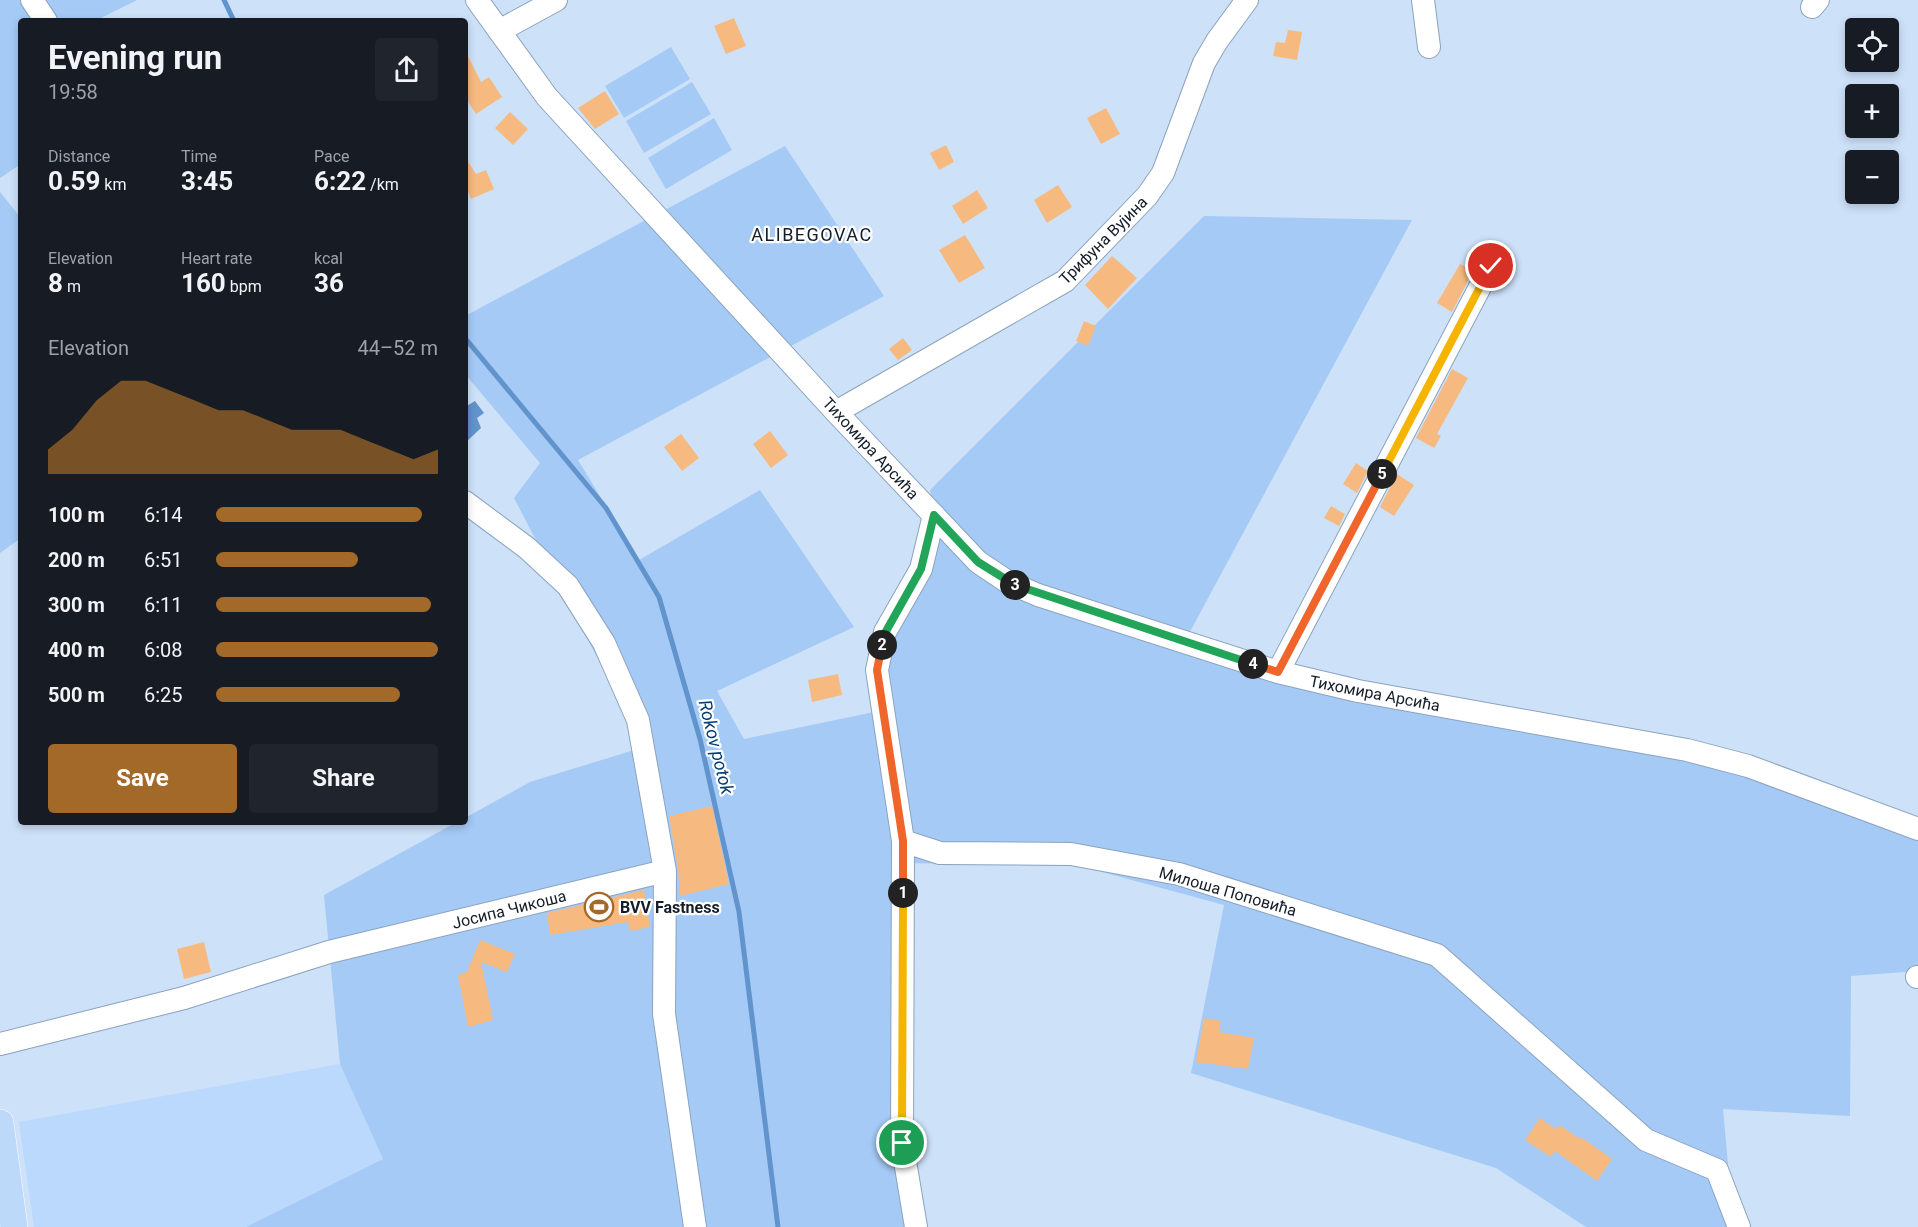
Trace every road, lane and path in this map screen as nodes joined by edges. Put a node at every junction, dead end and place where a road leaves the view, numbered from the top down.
1 (32, 0) edge
2 (477, 0) edge
3 (556, 0) edge
4 (1247, 0) edge
5 (1423, 0) edge
6 (44, 18) edge
7 (499, 31) junction
8 (1429, 47) dead end
9 (1491, 266) dead end
10 (836, 412) junction
11 (468, 506) edge
12 (934, 515) junction
13 (1278, 672) junction
14 (1918, 829) edge
15 (903, 841) junction
16 (665, 870) junction
17 (0, 1044) edge
18 (0, 1123) edge
19 (14, 1227) edge
20 (695, 1227) edge
21 (916, 1227) edge
22 (1739, 1227) edge

1 - 6 street
2 - 7 street, Тихомира Арсића
3 - 7 street
4 - 10 street, Трифуна Вујина
5 - 8 street
7 - 10 street, Тихомира Арсића
9 - 13 street
10 - 12 street, Тихомира Арсића
11 - 16 street
12 - 13 street, Тихомира Арсића
12 - 15 street
13 - 14 street, Тихомира Арсића
15 - 21 street
15 - 22 street, Милоша Поповића
16 - 17 street, Јосипа Чикоша
16 - 20 street
18 - 19 main road

